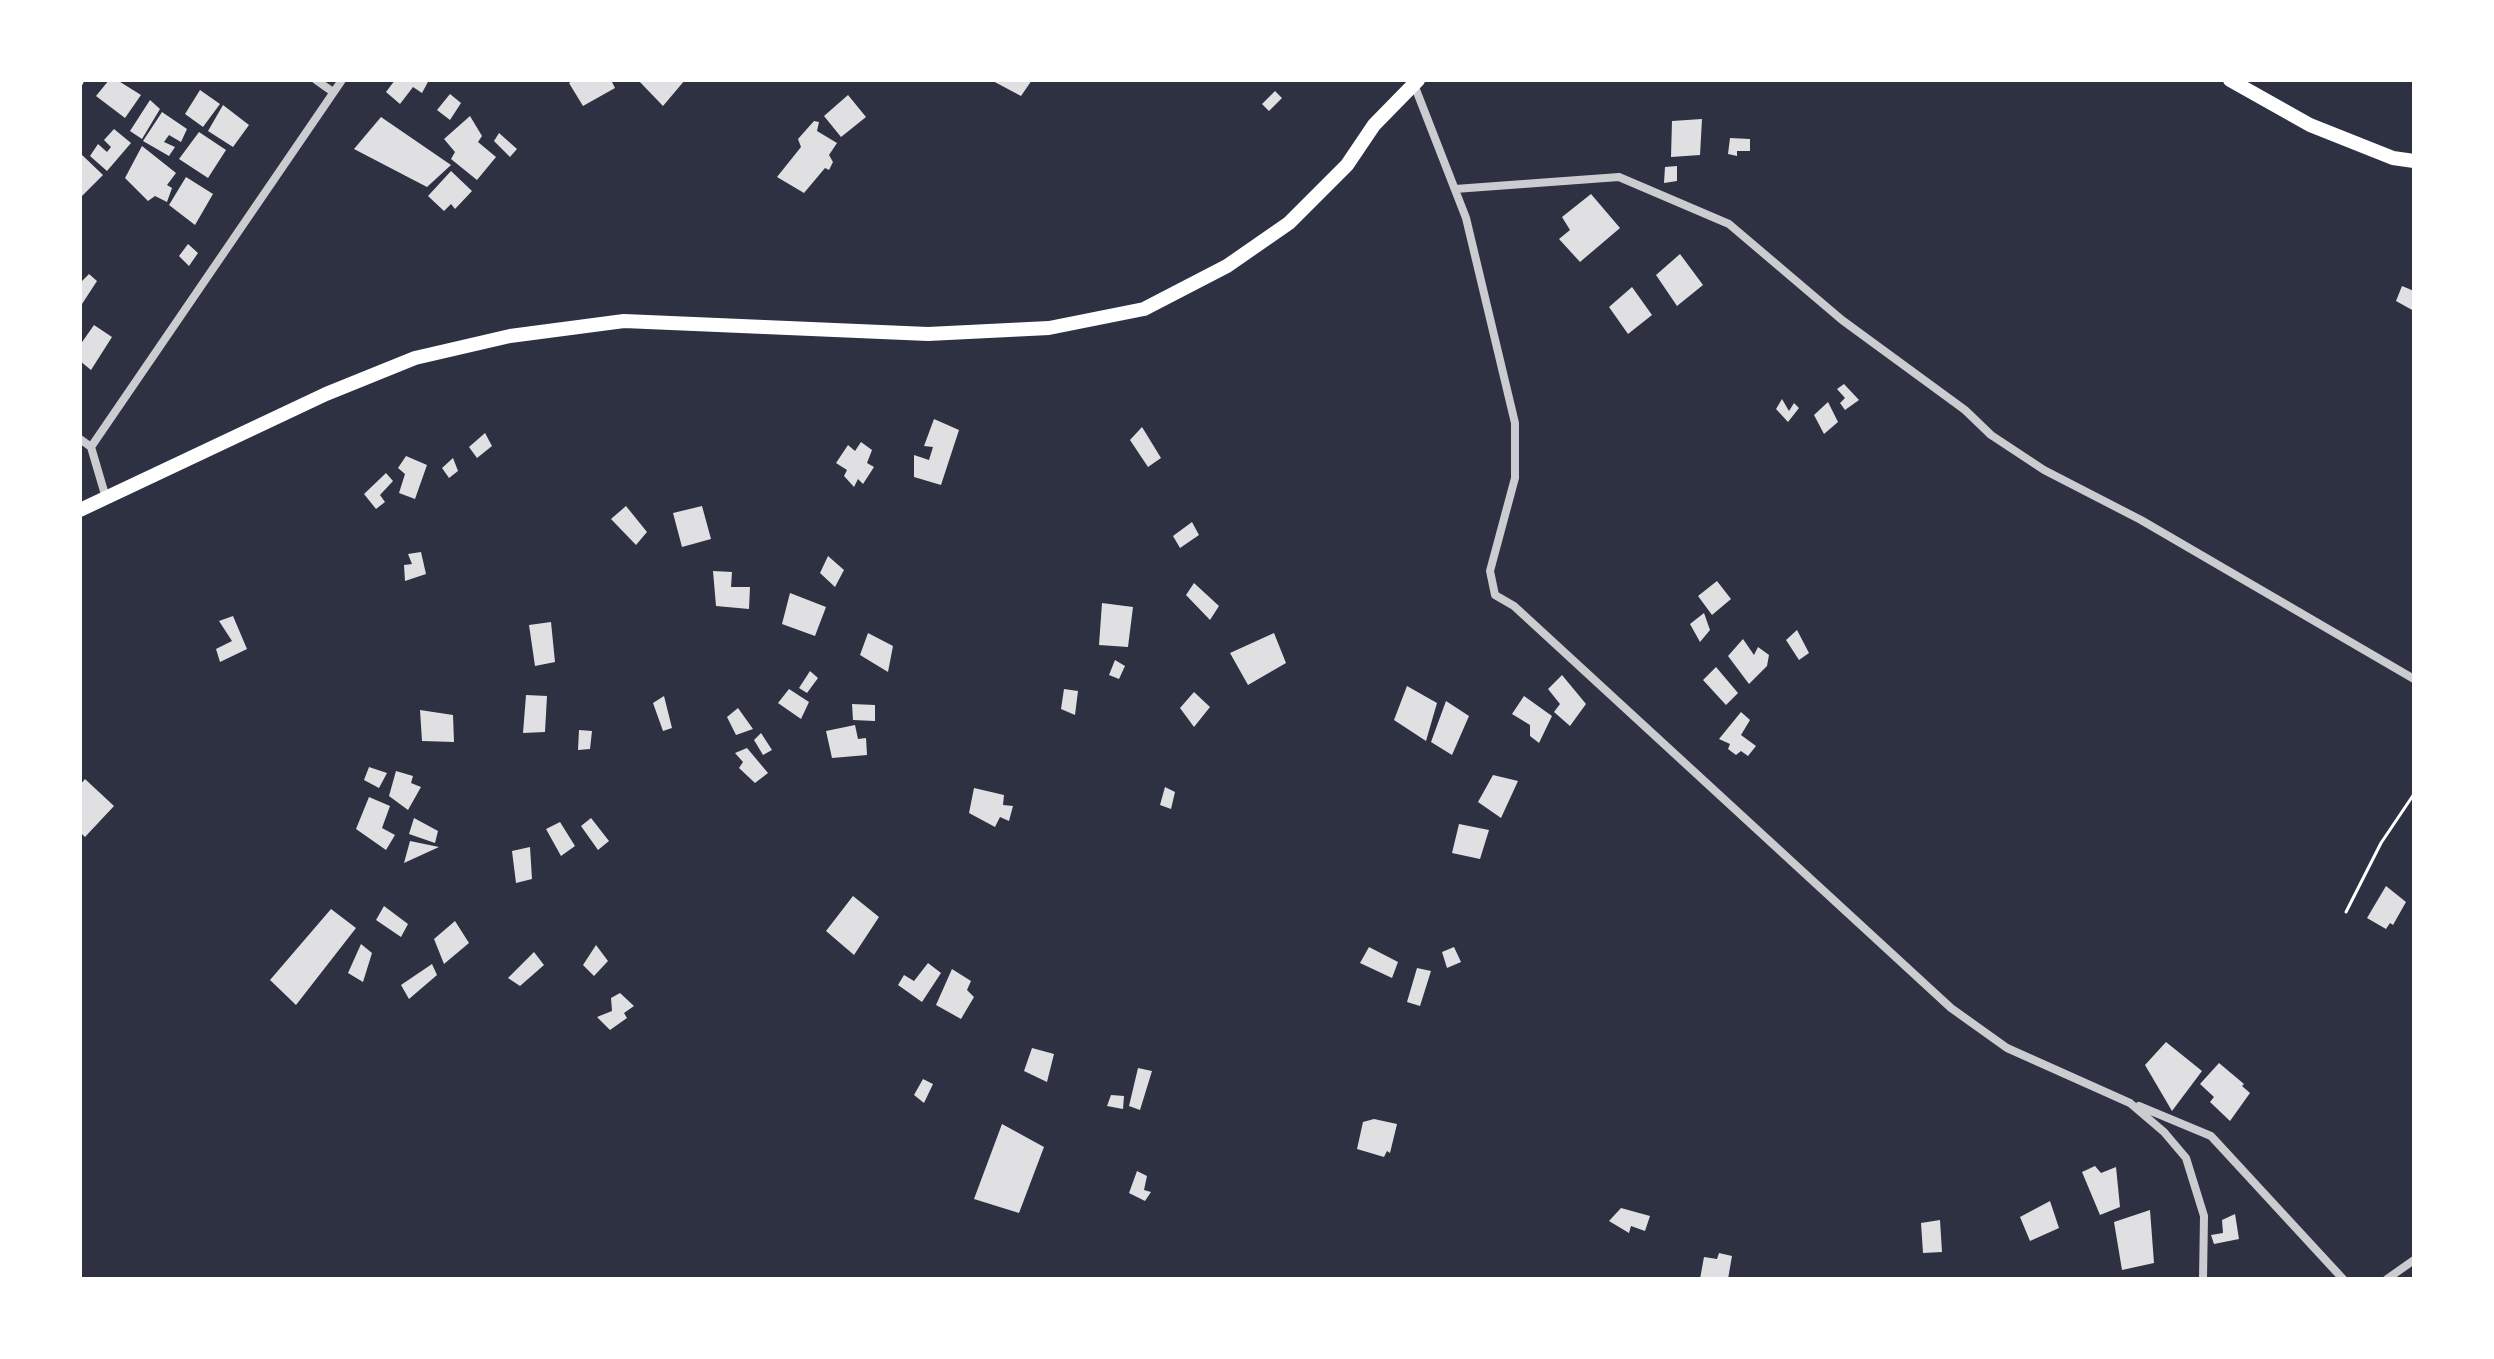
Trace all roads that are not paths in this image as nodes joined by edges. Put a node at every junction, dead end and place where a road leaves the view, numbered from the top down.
1 (316, 80) edge
2 (342, 80) edge
3 (2230, 80) edge
4 (1416, 84) edge
5 (333, 92) junction
6 (2414, 161) edge
7 (1455, 189) junction
8 (80, 439) edge
9 (91, 447) junction
10 (106, 498) junction
11 (80, 510) edge
12 (2414, 679) edge
13 (2130, 1103) junction
14 (2414, 1260) edge
15 (2203, 1279) edge
16 (2343, 1279) edge
17 (2387, 1279) edge

1 - 5 street
2 - 5 street
3 - 6 highway
4 - 7 street
4 - 10 highway
5 - 9 street
7 - 12 street
7 - 13 street
8 - 9 street
9 - 10 street
10 - 11 highway
13 - 15 street
13 - 16 street
14 - 17 street

